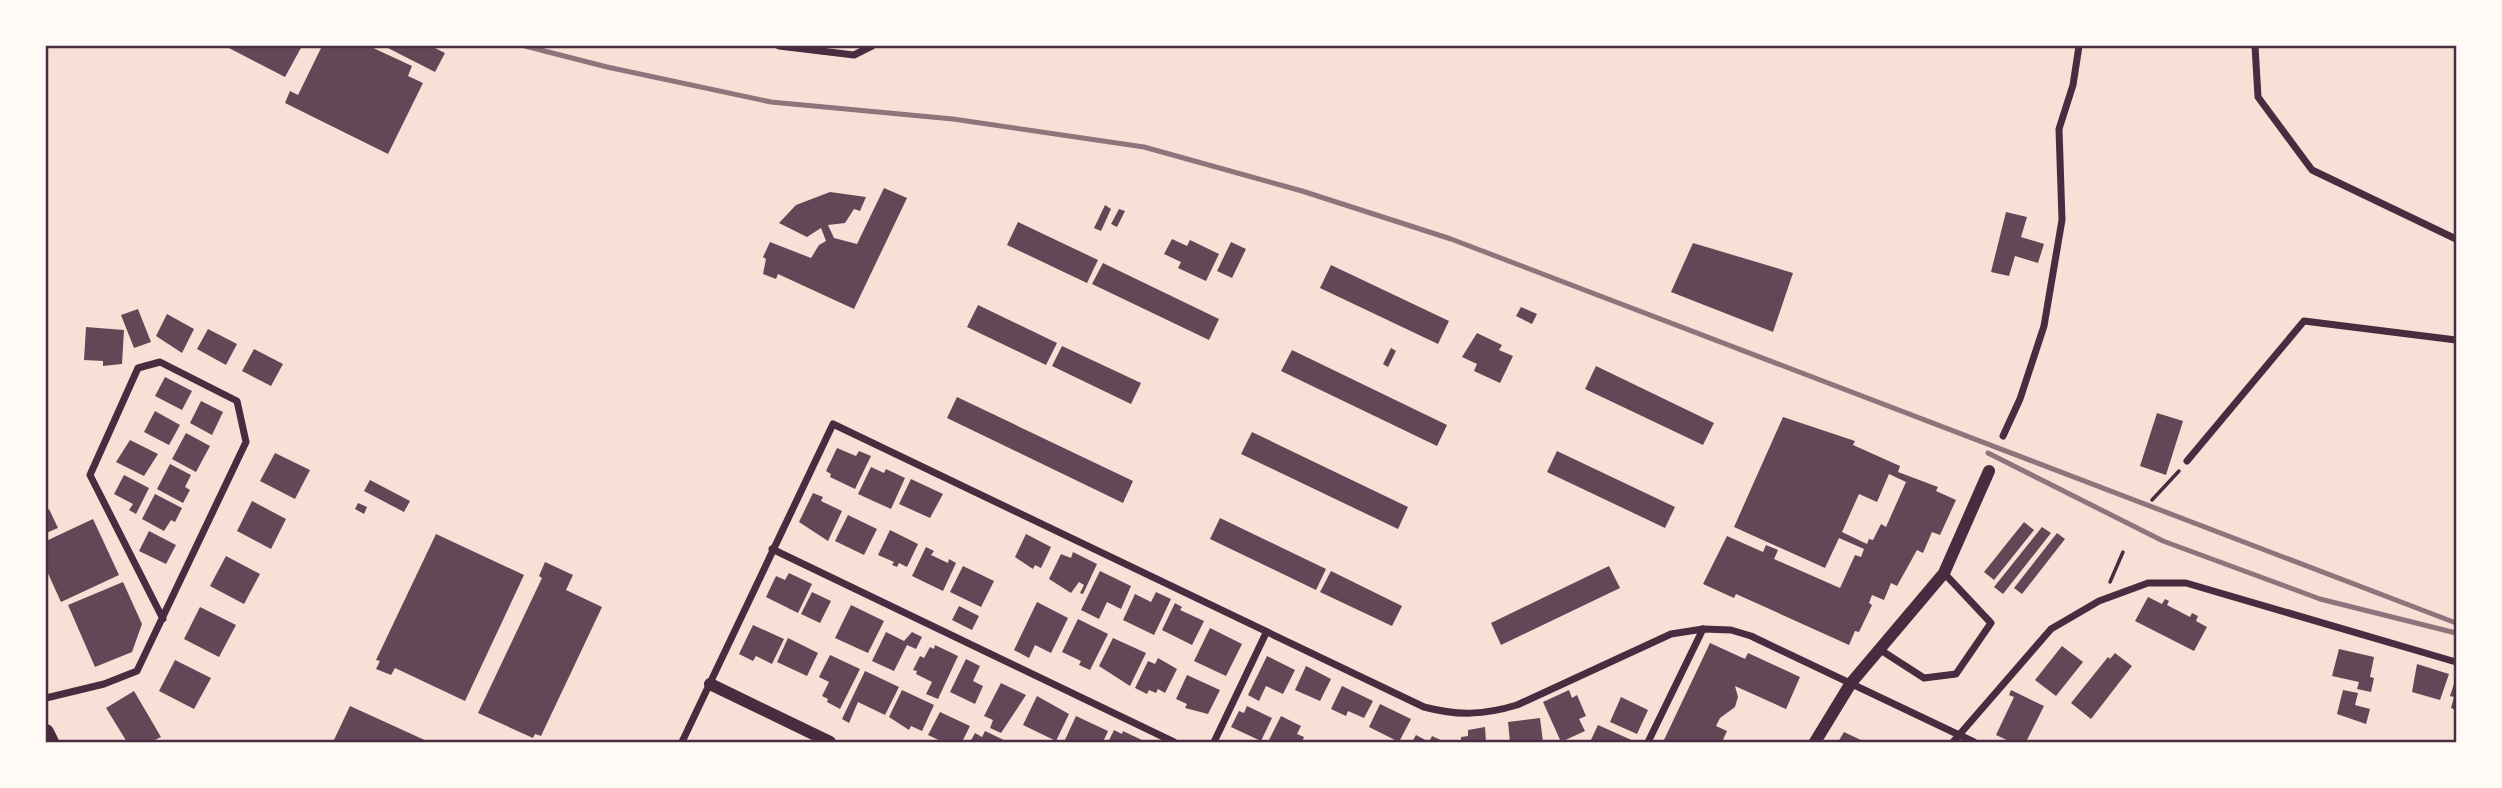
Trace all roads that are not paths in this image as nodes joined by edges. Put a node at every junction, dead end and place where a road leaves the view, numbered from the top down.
1 (779, 46) edge
2 (872, 46) edge
3 (2079, 46) edge
4 (2255, 46) edge
5 (2456, 239) edge
6 (2456, 340) edge
7 (2004, 436) dead end
8 (2188, 461) road end
9 (1989, 471) dead end
10 (772, 550) junction
11 (1944, 573) junction
12 (163, 619) junction
13 (1703, 629) junction
14 (1266, 633) junction
15 (1878, 649) junction
16 (2456, 663) edge
17 (1851, 683) junction
18 (710, 684) junction
19 (46, 698) edge
20 (46, 732) edge
21 (1957, 734) junction
22 (51, 743) edge
23 (682, 743) edge
24 (830, 743) edge
25 (1174, 743) edge
26 (1214, 743) edge
27 (1648, 743) edge
28 (1815, 743) edge
29 (1953, 743) edge
30 (1974, 743) edge

1 - 2 street
3 - 7 street
4 - 5 street
6 - 8 street
9 - 11 street
10 - 14 street
10 - 18 street
10 - 25 street
11 - 15 street
11 - 15 street
12 - 12 street
12 - 19 street
13 - 14 street
13 - 17 street
13 - 27 street
14 - 26 street
15 - 17 street
16 - 21 street
17 - 21 street
17 - 28 street
18 - 23 street
18 - 24 street
20 - 22 main road
21 - 29 street
21 - 30 street

